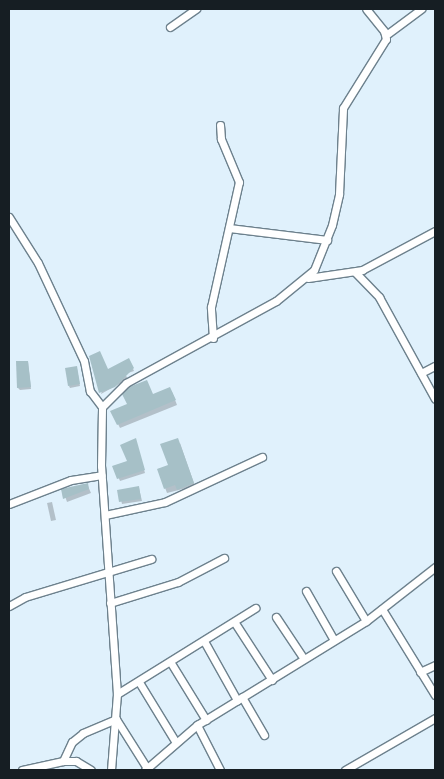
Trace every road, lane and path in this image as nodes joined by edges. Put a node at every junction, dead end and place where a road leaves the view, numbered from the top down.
1 (196, 9) edge
2 (366, 9) edge
3 (421, 9) edge
4 (170, 27) dead end
5 (386, 35) junction
6 (220, 125) dead end
7 (9, 217) edge
8 (229, 228) junction
9 (435, 231) edge
10 (327, 240) junction
11 (355, 272) junction
12 (308, 278) junction
13 (213, 338) junction
14 (435, 366) edge
15 (421, 373) junction
16 (435, 399) edge
17 (102, 407) junction
18 (262, 457) dead end
19 (102, 475) junction
20 (9, 504) edge
21 (105, 515) junction
22 (224, 558) dead end
23 (151, 559) dead end
24 (435, 566) edge
25 (336, 571) dead end
26 (107, 573) junction
27 (306, 592) dead end
28 (9, 595) edge
29 (110, 603) junction
30 (10, 605) edge
31 (255, 608) dead end
32 (382, 609) junction
33 (276, 617) dead end
34 (366, 621) junction
35 (235, 624) junction
36 (334, 640) junction
37 (204, 641) junction
38 (304, 659) junction
39 (171, 662) junction
40 (435, 665) edge
41 (420, 672) junction
42 (272, 680) junction
43 (139, 682) junction
44 (116, 694) junction
45 (435, 695) edge
46 (240, 699) junction
47 (435, 718) edge
48 (116, 719) junction
49 (206, 720) junction
50 (197, 725) junction
51 (264, 735) dead end
52 (175, 741) junction
53 (64, 761) junction
54 (146, 769) edge
55 (22, 770) edge
56 (91, 770) edge
57 (111, 770) edge
58 (220, 770) edge
59 (345, 770) edge

1 - 4 street
2 - 5 street
3 - 5 street
5 - 10 street
6 - 8 street
7 - 17 street
8 - 10 street
8 - 13 street
9 - 11 street
10 - 12 street
11 - 12 street
11 - 15 street
12 - 13 street
13 - 17 street
14 - 15 street
15 - 16 street
17 - 19 street
18 - 21 street
19 - 20 street
19 - 21 street
21 - 26 street
22 - 29 street
23 - 26 street
24 - 32 street
25 - 34 street
26 - 29 street
26 - 30 street
27 - 36 street
28 - 30 street
29 - 44 street
31 - 35 street
32 - 34 street
32 - 41 street
33 - 38 street
34 - 36 street
35 - 37 street
35 - 42 street
36 - 38 street
37 - 39 street
37 - 46 street
38 - 42 street
39 - 43 street
39 - 49 street
40 - 41 street
41 - 45 street
42 - 46 street
43 - 44 street
43 - 52 street
44 - 48 street
46 - 49 street
46 - 51 street
47 - 59 street
48 - 53 street
48 - 54 street
48 - 57 street
49 - 50 street
50 - 52 street
50 - 58 street
52 - 54 street
53 - 55 street
53 - 56 street

